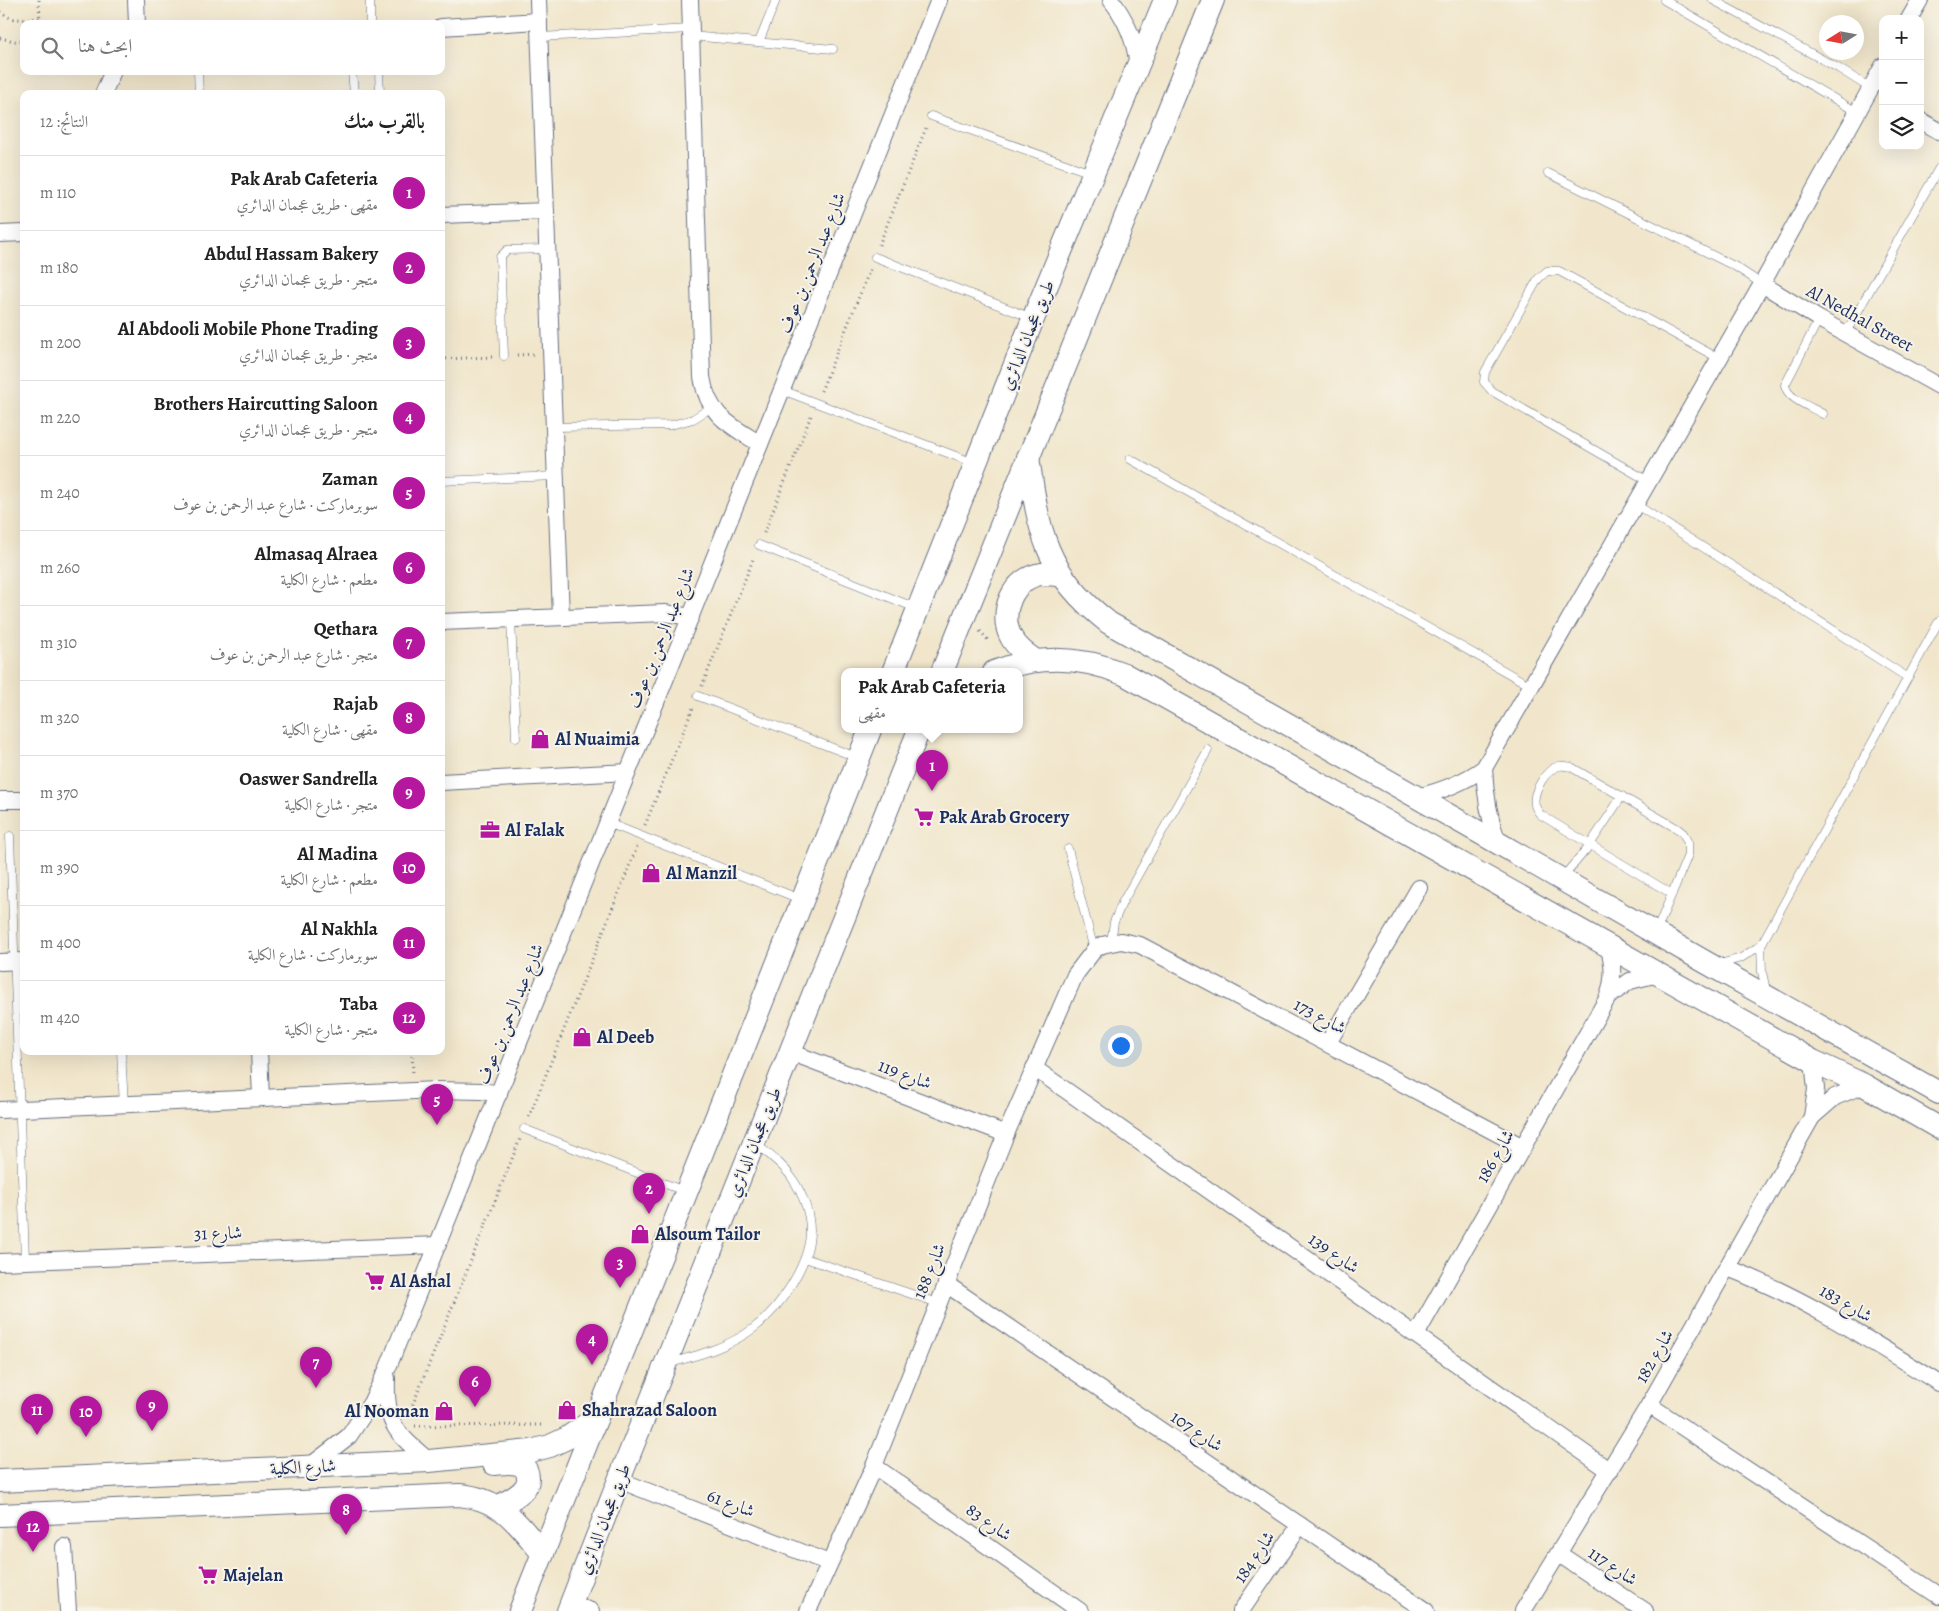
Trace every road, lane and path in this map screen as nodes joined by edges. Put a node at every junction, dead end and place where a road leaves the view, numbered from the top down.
1 (39, 0) edge
2 (136, 0) edge
3 (370, 0) edge
4 (538, 0) edge
5 (690, 0) edge
6 (776, 0) edge
7 (1111, 0) edge
8 (1213, 0) edge
9 (1664, 0) edge
10 (1713, 0) edge
11 (1920, 0) edge
12 (938, 2) edge
13 (1158, 7) edge
14 (0, 12) edge
15 (1912, 15) edge
16 (40, 18) joint
17 (137, 20) edge
18 (370, 20) edge
19 (445, 27) edge
20 (539, 29) junction
21 (691, 33) junction
22 (0, 38) edge
23 (20, 41) edge
24 (759, 42) junction
25 (833, 49) dead end
26 (1138, 67) junction
27 (101, 75) edge
28 (112, 75) edge
29 (198, 75) edge
30 (352, 75) edge
31 (380, 75) edge
32 (101, 90) edge
33 (104, 90) edge
34 (200, 90) edge
35 (354, 90) edge
36 (380, 90) edge
37 (1876, 92) edge
38 (1857, 112) junction
39 (930, 116) joint
40 (1924, 122) edge
41 (1939, 131) edge
42 (1939, 168) edge
43 (1093, 173) junction
44 (1548, 173) dead end
45 (546, 211) junction
46 (445, 215) edge
47 (20, 233) edge
48 (0, 234) edge
49 (548, 249) junction
50 (875, 257) junction
51 (1762, 284) junction
52 (1034, 319) junction
53 (1819, 320) junction
54 (1845, 334) junction
55 (504, 356) dead end
56 (1718, 358) junction
57 (1939, 386) edge
58 (782, 390) junction
59 (816, 403) junction
60 (712, 407) junction
61 (1823, 414) dead end
62 (554, 427) junction
63 (760, 444) junction
64 (1028, 458) junction
65 (1130, 459) dead end
66 (975, 463) junction
67 (556, 476) junction
68 (445, 481) edge
69 (1648, 481) junction
70 (1635, 504) junction
71 (759, 545) junction
72 (1062, 575) junction
73 (918, 609) junction
74 (561, 617) junction
75 (691, 617) junction
76 (964, 618) junction
77 (511, 619) junction
78 (1939, 621) edge
79 (445, 622) edge
80 (1036, 660) junction
81 (895, 668) edge
82 (944, 668) edge
83 (997, 668) edge
84 (1008, 668) edge
85 (1908, 677) junction
86 (1531, 686) junction
87 (698, 696) junction
88 (869, 733) edge
89 (918, 733) edge
90 (516, 738) dead end
91 (1208, 750) dead end
92 (858, 758) junction
93 (1484, 768) junction
94 (628, 772) junction
95 (445, 782) edge
96 (1622, 796) junction
97 (1417, 797) junction
98 (0, 800) edge
99 (20, 800) edge
100 (608, 823) junction
101 (10, 836) dead end
102 (641, 836) junction
103 (1498, 843) junction
104 (1589, 846) junction
105 (1068, 849) dead end
106 (1562, 879) junction
107 (1419, 888) dead end
108 (1672, 894) junction
109 (802, 899) junction
110 (1655, 933) junction
111 (1111, 942) junction
112 (1761, 945) junction
113 (1608, 946) junction
114 (1094, 950) junction
115 (13, 961) edge
116 (1707, 963) junction
117 (1658, 974) junction
118 (1608, 997) junction
119 (1768, 998) junction
120 (1328, 1043) junction
121 (790, 1052) junction
122 (121, 1055) edge
123 (258, 1055) edge
124 (412, 1055) edge
125 (1813, 1061) junction
126 (1034, 1068) junction
127 (1864, 1085) junction
128 (414, 1092) junction
129 (1939, 1093) edge
130 (499, 1094) junction
131 (261, 1098) junction
132 (124, 1105) junction
133 (0, 1110) edge
134 (20, 1110) junction
135 (1812, 1117) junction
136 (1939, 1128) edge
137 (524, 1129) junction
138 (1006, 1134) junction
139 (754, 1142) junction
140 (1523, 1147) junction
141 (686, 1191) junction
142 (438, 1245) junction
143 (805, 1258) junction
144 (25, 1260) junction
145 (0, 1262) edge
146 (1728, 1268) junction
147 (946, 1284) junction
148 (938, 1303) junction
149 (1416, 1335) junction
150 (666, 1364) junction
151 (387, 1370) junction
152 (1939, 1383) edge
153 (1649, 1405) junction
154 (597, 1417) junction
155 (399, 1427) junction
156 (550, 1446) junction
157 (471, 1458) junction
158 (429, 1461) junction
159 (310, 1466) junction
160 (874, 1466) junction
161 (1610, 1470) junction
162 (2, 1476) edge
163 (619, 1480) junction
164 (498, 1507) junction
165 (0, 1516) edge
166 (1300, 1525) junction
167 (64, 1547) dead end
168 (543, 1554) junction
169 (1559, 1554) junction
170 (830, 1563) junction
171 (1939, 1596) edge
172 (577, 1609) edge
173 (68, 1611) edge
174 (520, 1611) edge
175 (808, 1611) edge
176 (1080, 1611) edge
177 (1241, 1611) edge
178 (1426, 1611) edge
179 (1523, 1611) edge
180 (1645, 1611) edge

1 - 16 path
2 - 17 street
3 - 18 lane
4 - 20 street
5 - 21 street
6 - 24 lane
7 - 26 street
8 - 64 main road
9 - 38 lane
10 - 37 lane
11 - 15 street
12 - 58 street, شارع عبد الرحمن بن عوف
13 - 26 main road, طريق عجمان الدائري
14 - 16 path
19 - 20 street
20 - 21 lane
20 - 45 street
21 - 24 lane
21 - 60 street
22 - 23 path
24 - 25 lane
26 - 43 main road, طريق عجمان الدائري
27 - 32 street
28 - 33 street
29 - 34 lane
30 - 35 lane
31 - 36 lane
37 - 38 street
38 - 51 street
39 - 43 lane
39 - 50 path
40 - 41 street
42 - 54 lane
43 - 52 main road, طريق عجمان الدائري
44 - 51 lane
45 - 46 street
45 - 49 street
47 - 48 street
49 - 55 lane
49 - 62 street
50 - 52 lane
50 - 59 path
51 - 53 street, Al Nedhal Street
51 - 56 street
52 - 66 main road, طريق عجمان الدائري
53 - 54 street, Al Nedhal Street
53 - 61 lane
54 - 57 street, Al Nedhal Street
56 - 69 street
56 - 69 lane
58 - 59 lane
58 - 63 street, شارع عبد الرحمن بن عوف
59 - 66 lane
59 - 71 path
60 - 62 lane
60 - 63 street
62 - 67 street
63 - 75 street, شارع عبد الرحمن بن عوف
64 - 72 main road
64 - 76 main road
65 - 86 lane
66 - 73 main road, طريق عجمان الدائري
67 - 68 lane
67 - 74 street
69 - 70 street
70 - 85 lane
70 - 86 street
71 - 73 lane
71 - 87 path
72 - 80 main road
72 - 97 main road
73 - 81 main road, طريق عجمان الدائري
74 - 75 street
74 - 77 street
75 - 94 street, شارع عبد الرحمن بن عوف
76 - 82 main road
76 - 83 path
77 - 79 street
77 - 90 lane
78 - 85 lane
80 - 84 main road
80 - 113 main road
85 - 112 lane
86 - 93 street
87 - 92 lane
87 - 102 path
88 - 92 main road
89 - 121 main road, طريق عجمان الدائري
91 - 111 lane
92 - 109 main road
93 - 97 street
93 - 103 street
94 - 95 street
94 - 100 street, شارع عبد الرحمن بن عوف
96 - 104 lane
96 - 104 lane
96 - 108 lane
97 - 103 main road
98 - 99 street
100 - 102 lane
100 - 130 street, شارع عبد الرحمن بن عوف
101 - 115 lane
102 - 109 lane
102 - 137 path
103 - 106 main road
104 - 106 lane
104 - 108 lane
105 - 114 lane
106 - 110 main road
107 - 120 street
108 - 110 lane
109 - 141 main road
110 - 116 main road
111 - 114 street, شارع 173
111 - 120 street, شارع 173
112 - 116 lane
112 - 119 lane
113 - 117 main road
113 - 118 street, شارع 186
114 - 126 street, شارع 188
115 - 134 lane
116 - 119 main road
117 - 118 street, شارع 186
117 - 125 main road
118 - 140 street, شارع 186
119 - 129 main road
120 - 140 street, شارع 173
121 - 138 street, شارع 119
121 - 139 main road, طريق عجمان الدائري
122 - 132 lane
123 - 131 street
124 - 128 path
125 - 127 main road
125 - 135 street, شارع 182
126 - 138 street, شارع 188
126 - 149 street, شارع 139
127 - 135 street, شارع 182
127 - 136 main road
128 - 130 street
128 - 131 street
130 - 142 street, شارع عبد الرحمن بن عوف
131 - 132 street
132 - 134 street
133 - 134 street
134 - 144 lane
135 - 146 street, شارع 182
137 - 141 lane
137 - 155 path
138 - 147 street, شارع 188
139 - 143 lane
139 - 150 main road, طريق عجمان الدائري
140 - 149 street, شارع 186
141 - 154 main road
142 - 144 street, شارع 31
142 - 151 street, شارع عبد الرحمن بن عوف
143 - 148 lane
143 - 150 lane
144 - 145 street, شارع 31
146 - 152 street, شارع 183
146 - 153 street, شارع 182
147 - 148 street, شارع 188
147 - 166 street, شارع 107
148 - 160 street, شارع 188
149 - 161 street, شارع 139
150 - 163 main road, طريق عجمان الدائري
151 - 155 street, شارع عبد الرحمن بن عوف
151 - 159 street, شارع عبد الرحمن بن عوف
153 - 161 street, شارع 182
153 - 171 street
154 - 156 main road, شارع الكلية
154 - 168 main road
155 - 156 path
155 - 158 street, شارع عبد الرحمن بن عوف
156 - 157 main road, شارع الكلية
157 - 158 main road, شارع الكلية
157 - 164 main road
158 - 159 main road, شارع الكلية
159 - 162 main road, شارع الكلية
160 - 170 street, شارع 188
160 - 176 street, شارع 83
161 - 169 street, شارع 182
163 - 170 street, شارع 61
163 - 172 main road, طريق عجمان الدائري
164 - 165 main road, شارع الكلية
164 - 168 main road, شارع الكلية
166 - 177 street, شارع 184
166 - 178 street, شارع 107
167 - 173 street
168 - 174 main road
169 - 179 street, شارع 182
169 - 180 street, شارع 117
170 - 175 street, شارع 188

